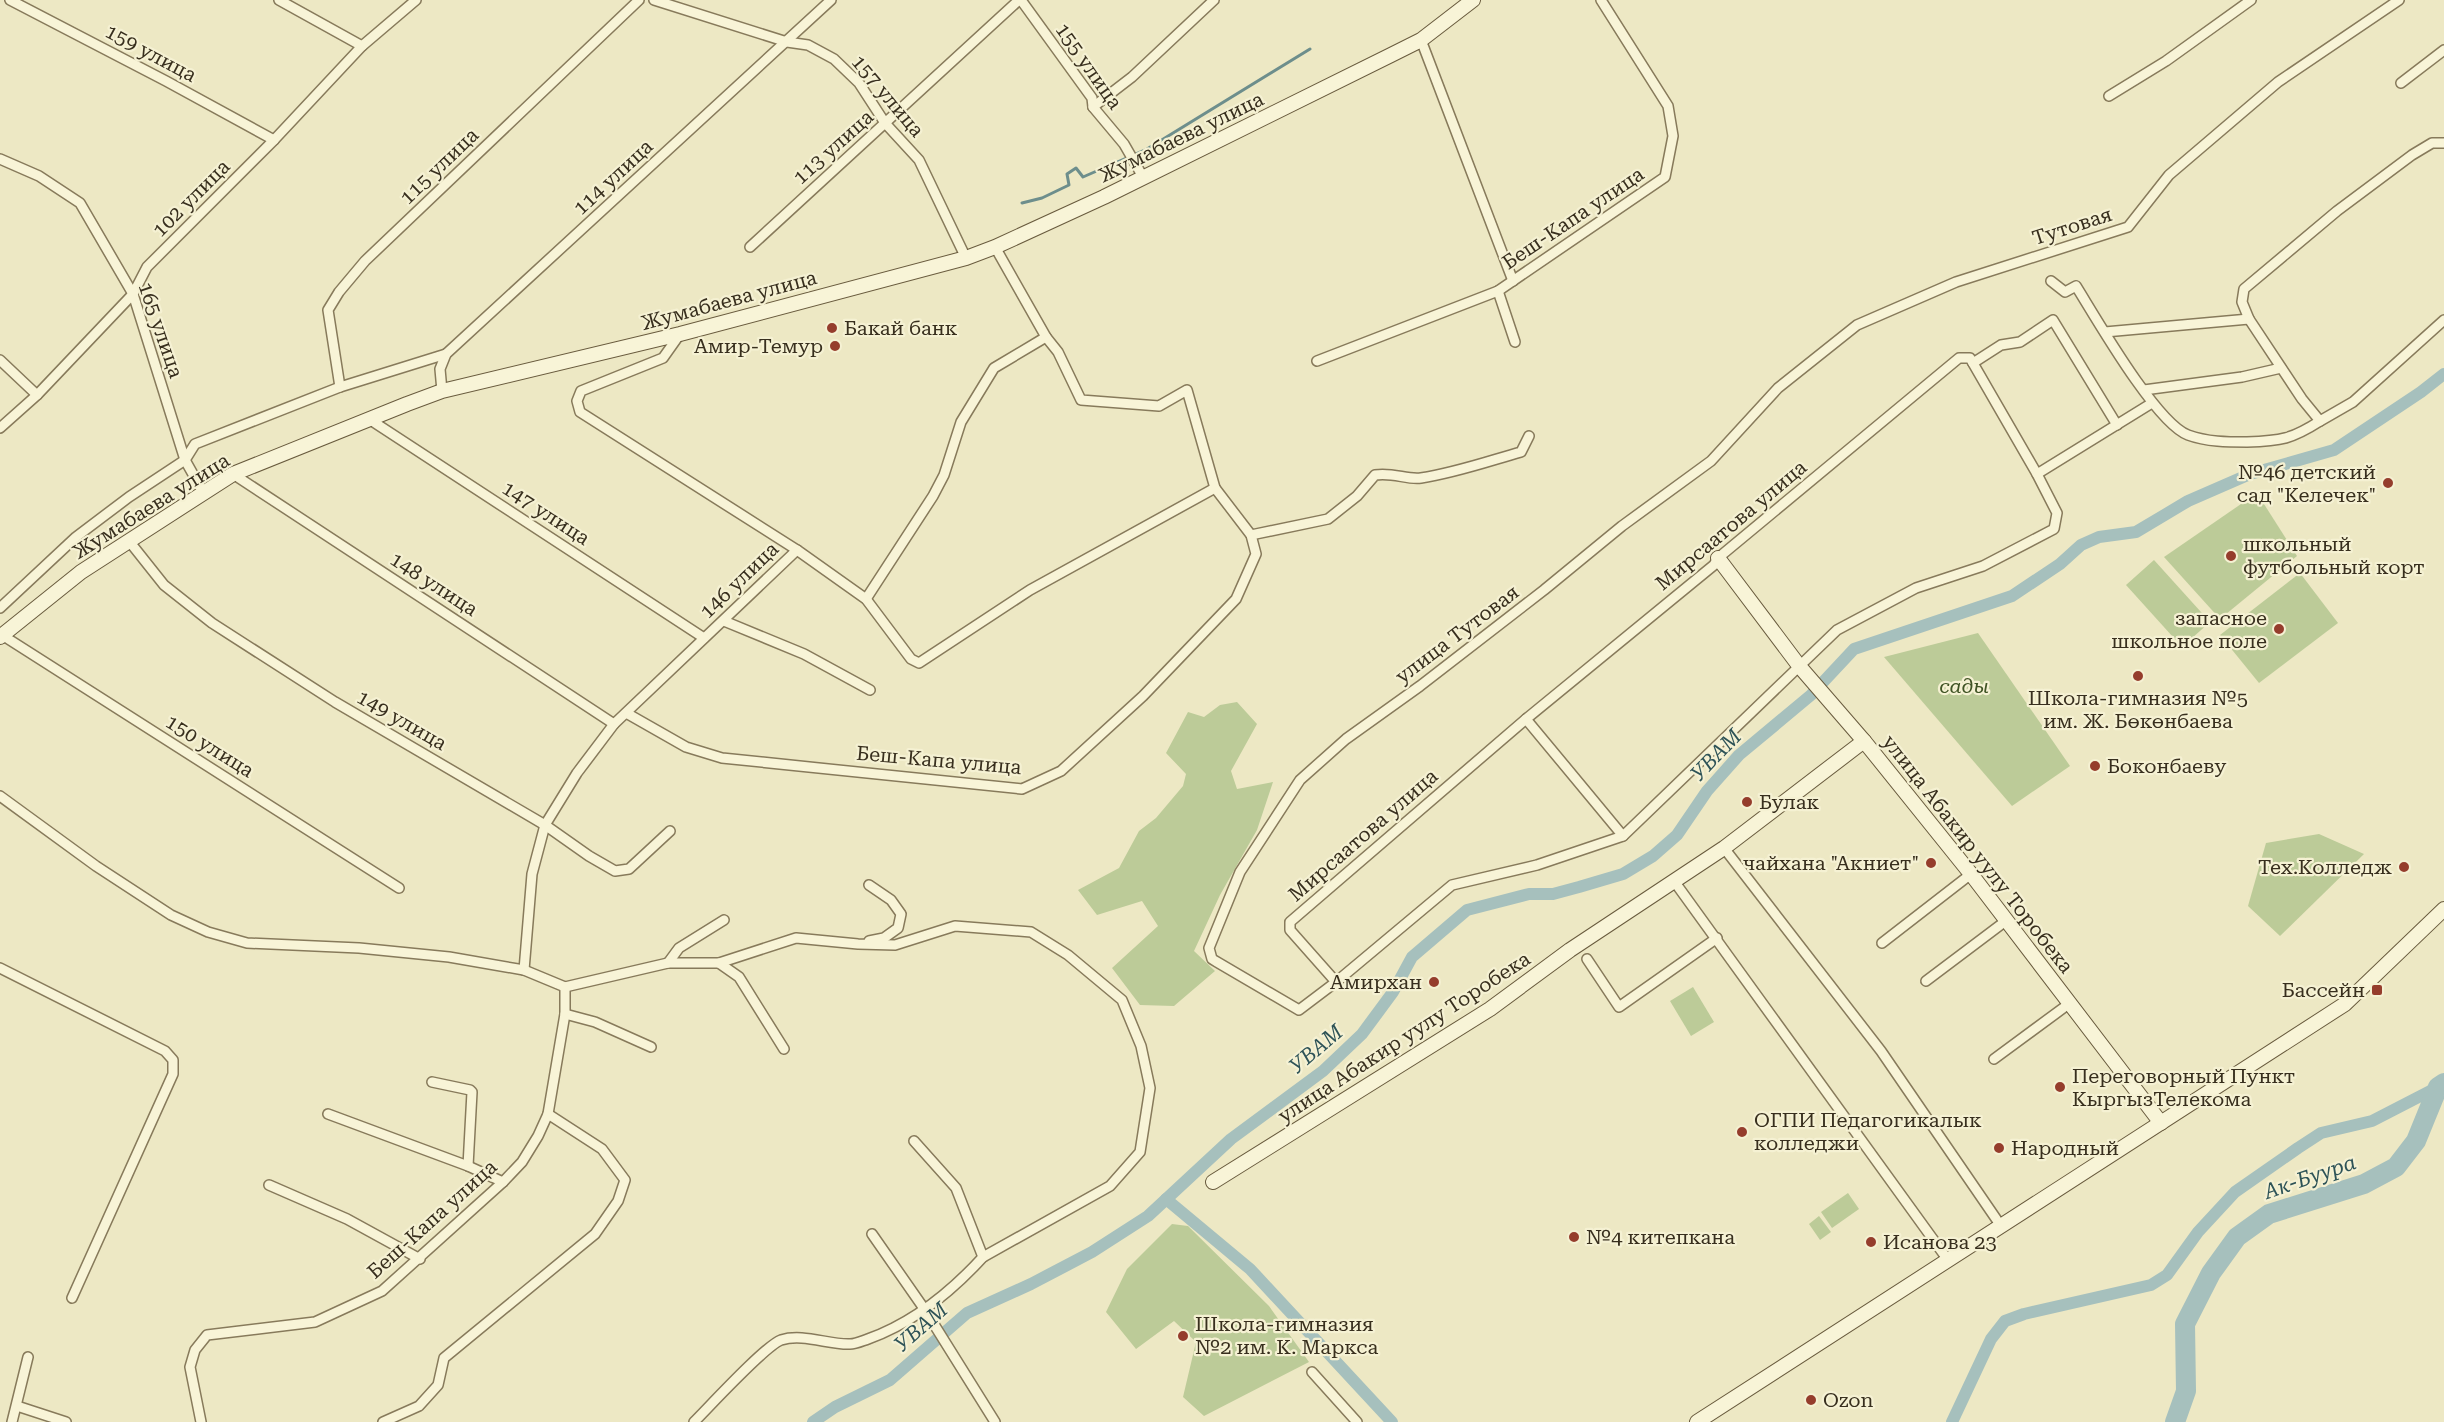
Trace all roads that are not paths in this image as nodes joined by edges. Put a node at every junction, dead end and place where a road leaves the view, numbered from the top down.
1 (10, 0) edge
2 (279, 0) edge
3 (416, 0) edge
4 (639, 0) edge
5 (654, 0) edge
6 (831, 0) edge
7 (1020, 0) edge
8 (1214, 0) edge
9 (1473, 0) edge
10 (1601, 0) edge
11 (2252, 0) edge
12 (2399, 0) edge
13 (1421, 40) junction
14 (786, 42) junction
15 (362, 46) junction
16 (2444, 50) edge
17 (2401, 83) dead end
18 (2109, 96) dead end
19 (1093, 107) junction
20 (885, 123) junction
21 (274, 140) junction
22 (2444, 143) edge
23 (0, 159) edge
24 (1143, 177) junction
25 (750, 247) dead end
26 (995, 247) junction
27 (966, 258) junction
28 (1513, 281) junction
29 (2051, 281) dead end
30 (1498, 291) junction
31 (133, 294) junction
32 (2249, 320) junction
33 (2444, 320) edge
34 (2105, 332) junction
35 (681, 334) junction
36 (1046, 337) junction
37 (1515, 342) dead end
38 (446, 354) junction
39 (0, 360) edge
40 (1317, 361) dead end
41 (1973, 363) junction
42 (2281, 368) junction
43 (340, 387) junction
44 (1778, 388) joint
45 (2144, 390) junction
46 (442, 391) junction
47 (37, 395) junction
48 (2152, 403) junction
49 (369, 419) junction
50 (2320, 421) junction
51 (2117, 425) junction
52 (0, 428) edge
53 (1528, 436) dead end
54 (185, 460) junction
55 (233, 474) junction
56 (2037, 474) junction
57 (1215, 488) junction
58 (203, 492) junction
59 (1251, 535) junction
60 (129, 541) junction
61 (797, 550) junction
62 (1718, 558) junction
63 (866, 599) junction
64 (0, 608) edge
65 (724, 621) junction
66 (1, 636) edge
67 (704, 638) junction
68 (1803, 670) junction
69 (870, 690) dead end
70 (628, 714) junction
71 (1526, 719) junction
72 (614, 724) junction
73 (1864, 741) junction
74 (0, 796) edge
75 (545, 825) junction
76 (670, 831) dead end
77 (1623, 836) junction
78 (1724, 848) junction
79 (1971, 874) junction
80 (1674, 881) junction
81 (869, 885) dead end
82 (399, 888) dead end
83 (2444, 909) edge
84 (724, 920) dead end
85 (2007, 920) junction
86 (1717, 938) junction
87 (1882, 943) dead end
88 (858, 944) junction
89 (1587, 958) dead end
90 (668, 963) junction
91 (718, 963) junction
92 (0, 968) edge
93 (524, 970) junction
94 (1926, 981) dead end
95 (1336, 982) junction
96 (565, 987) junction
97 (2070, 1003) junction
98 (565, 1014) junction
99 (651, 1047) dead end
100 (784, 1049) dead end
101 (1994, 1059) dead end
102 (432, 1082) dead end
103 (328, 1114) dead end
104 (548, 1114) junction
105 (2161, 1123) junction
106 (914, 1142) dead end
107 (468, 1166) junction
108 (503, 1182) junction
109 (1213, 1182) dead end
110 (269, 1185) dead end
111 (2001, 1226) junction
112 (872, 1234) dead end
113 (983, 1257) junction
114 (420, 1258) junction
115 (1948, 1260) junction
116 (72, 1298) dead end
117 (927, 1314) junction
118 (28, 1357) dead end
119 (1312, 1372) dead end
120 (17, 1406) junction
121 (12, 1422) edge
122 (66, 1422) edge
123 (201, 1422) edge
124 (383, 1422) edge
125 (694, 1422) edge
126 (995, 1422) edge
127 (1357, 1422) edge
128 (1696, 1422) edge

1 - 21 street, 159 улица
2 - 15 street
3 - 15 street, 102 улица
4 - 43 street, 115 улица
5 - 14 street, 157 улица
6 - 14 street, 114 улица
7 - 19 street, 155 улица
7 - 20 street, 113 улица
8 - 19 street
9 - 13 street, Жумабаева улица
10 - 28 street, Беш-Капа улица
11 - 18 street
12 - 44 street, Тутовая
13 - 24 street, Жумабаева улица
13 - 28 street
14 - 20 street, 157 улица
14 - 38 street, 114 улица
15 - 21 street, 102 улица
16 - 17 street
19 - 24 street, 155 улица
20 - 25 street, 113 улица
20 - 27 street, 157 улица
21 - 31 street, 102 улица
22 - 32 street
23 - 31 street, 165 улица
24 - 26 street, Жумабаева улица
26 - 27 street, Жумабаева улица
26 - 36 street
27 - 35 street, Жумабаева улица
28 - 30 street, Беш-Капа улица
29 - 34 street
30 - 37 street
30 - 40 street, Беш-Капа улица
31 - 47 street, 102 улица
31 - 54 street, 165 улица
32 - 34 street
32 - 42 street
33 - 50 street
34 - 45 street
35 - 46 street, Жумабаева улица
35 - 61 street, 146 улица
36 - 57 street
36 - 63 street
38 - 43 street
38 - 46 street
39 - 47 street
41 - 51 street
41 - 56 street
41 - 62 street, Мирсаатова улица
42 - 45 street
42 - 50 street
43 - 54 street
44 - 95 street, улица Тутовая
45 - 48 street
46 - 49 street, Жумабаева улица
47 - 52 street, 102 улица
48 - 50 street
48 - 51 street
49 - 55 street, Жумабаева улица
49 - 67 street, 147 улица
51 - 56 street
53 - 59 street
54 - 58 street, 165 улица
54 - 64 street
55 - 58 street, Жумабаева улица
55 - 72 street, 148 улица
56 - 68 street
57 - 59 street
57 - 63 street
58 - 60 street, Жумабаева улица
59 - 70 street, Беш-Капа улица
60 - 66 street, Жумабаева улица
60 - 75 street, 149 улица
61 - 63 street
61 - 65 street, 146 улица
62 - 68 street
62 - 71 street, Мирсаатова улица
65 - 67 street, 146 улица
65 - 69 street
66 - 82 street, 150 улица
67 - 70 street, 146 улица
68 - 73 street
68 - 77 street
70 - 72 street, 146 улица
71 - 77 street
71 - 95 street, Мирсаатова улица
72 - 75 street, 146 улица
73 - 78 street, улица Абакир уулу Торобека
73 - 79 street, улица Абакир уулу Торобека
74 - 93 street
75 - 76 street, 149 улица
75 - 93 street, 146 улица
77 - 95 street
78 - 80 street, улица Абакир уулу Торобека
78 - 111 street
79 - 85 street, улица Абакир уулу Торобека
79 - 87 street
80 - 86 street
80 - 109 street, улица Абакир уулу Торобека
81 - 88 street
83 - 105 street
84 - 90 street
85 - 94 street
85 - 97 street, улица Абакир уулу Торобека
86 - 89 street
86 - 115 street
88 - 91 street
88 - 113 street
90 - 91 street
90 - 96 street
91 - 100 street
92 - 116 street
93 - 96 street
96 - 98 street, Беш-Капа улица
97 - 101 street
97 - 105 street, улица Абакир уулу Торобека
98 - 99 street
98 - 104 street, Беш-Капа улица
102 - 107 street
103 - 107 street
104 - 108 street, Беш-Капа улица
104 - 124 street
105 - 111 street
106 - 113 street
107 - 108 street
108 - 114 street, Беш-Капа улица
110 - 114 street
111 - 115 street
112 - 117 street
113 - 117 street
114 - 123 street, Беш-Капа улица
115 - 128 street
117 - 125 street
117 - 126 street
118 - 120 street
119 - 127 street
120 - 121 street
120 - 122 street

